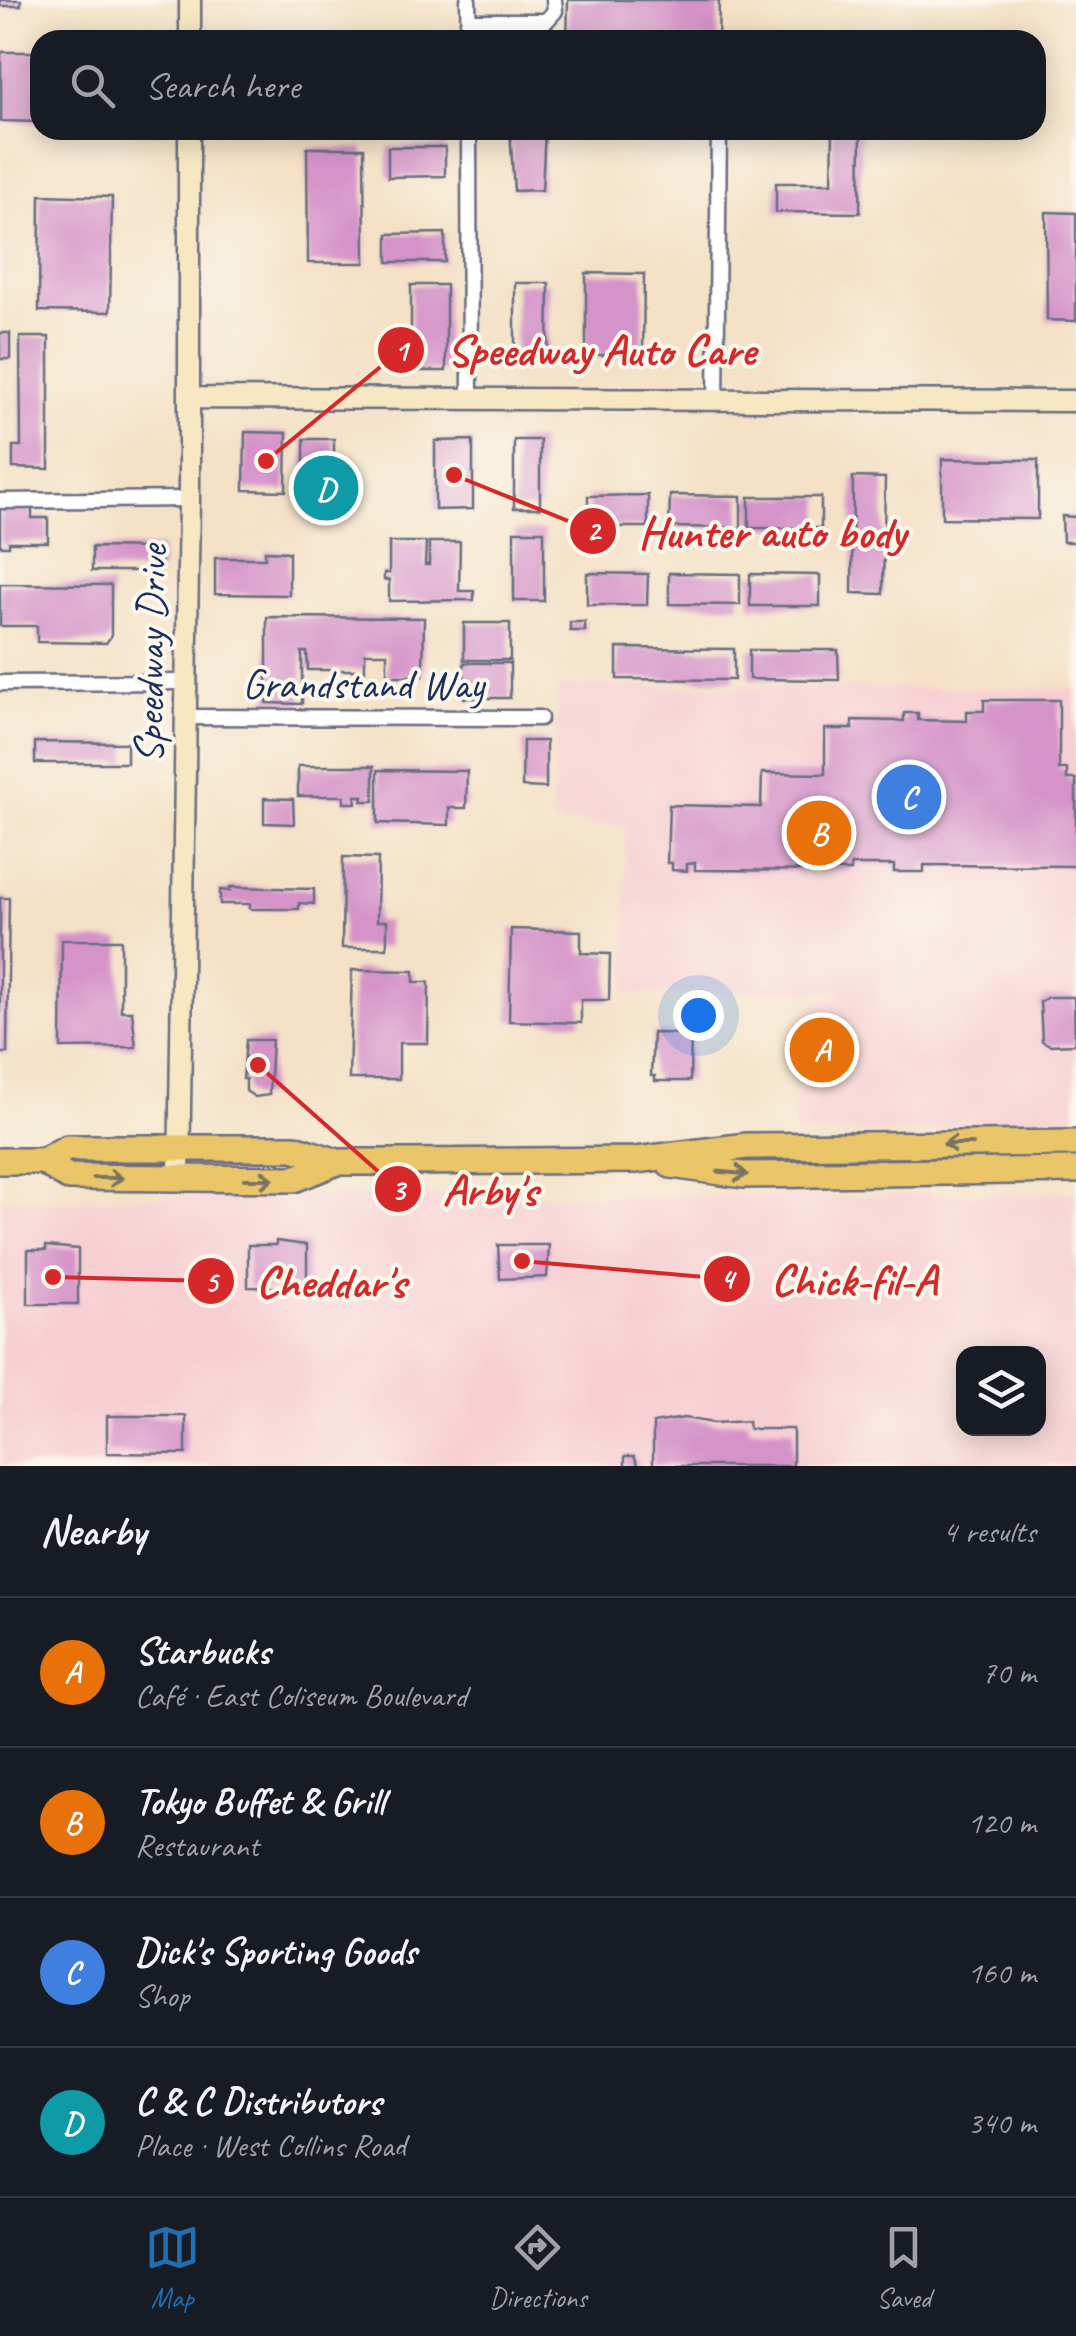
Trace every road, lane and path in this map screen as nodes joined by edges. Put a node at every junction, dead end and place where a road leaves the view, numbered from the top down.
1 (190, 0) edge
2 (468, 0) edge
3 (554, 0) edge
4 (468, 21) junction
5 (190, 30) edge
6 (468, 30) edge
7 (189, 140) edge
8 (469, 140) edge
9 (719, 140) edge
10 (190, 398) junction
11 (470, 399) junction
12 (716, 400) junction
13 (1076, 401) edge
14 (189, 500) junction
15 (0, 501) edge
16 (0, 682) edge
17 (186, 682) junction
18 (186, 717) junction
19 (540, 718) dead end
20 (1076, 1142) edge
21 (180, 1148) junction
22 (636, 1160) junction
23 (0, 1161) edge
24 (43, 1161) junction
25 (336, 1162) junction
26 (1076, 1170) edge
27 (178, 1178) junction

1 - 5 main road
2 - 4 street
3 - 4 street
4 - 6 street
7 - 10 main road, Speedway Drive
8 - 11 street
9 - 12 street
10 - 11 main road
10 - 14 main road, Speedway Drive
11 - 12 main road
12 - 13 main road
14 - 15 street
14 - 17 main road, Speedway Drive
16 - 17 street
17 - 18 main road, Speedway Drive
18 - 19 street, Grandstand Way
18 - 21 main road, Speedway Drive
20 -> 22 highway
21 - 24 highway
21 - 25 highway
21 - 27 main road, Speedway Drive
22 - 25 highway
22 -> 26 highway
23 - 24 highway
24 -> 27 highway
27 -> 25 highway

